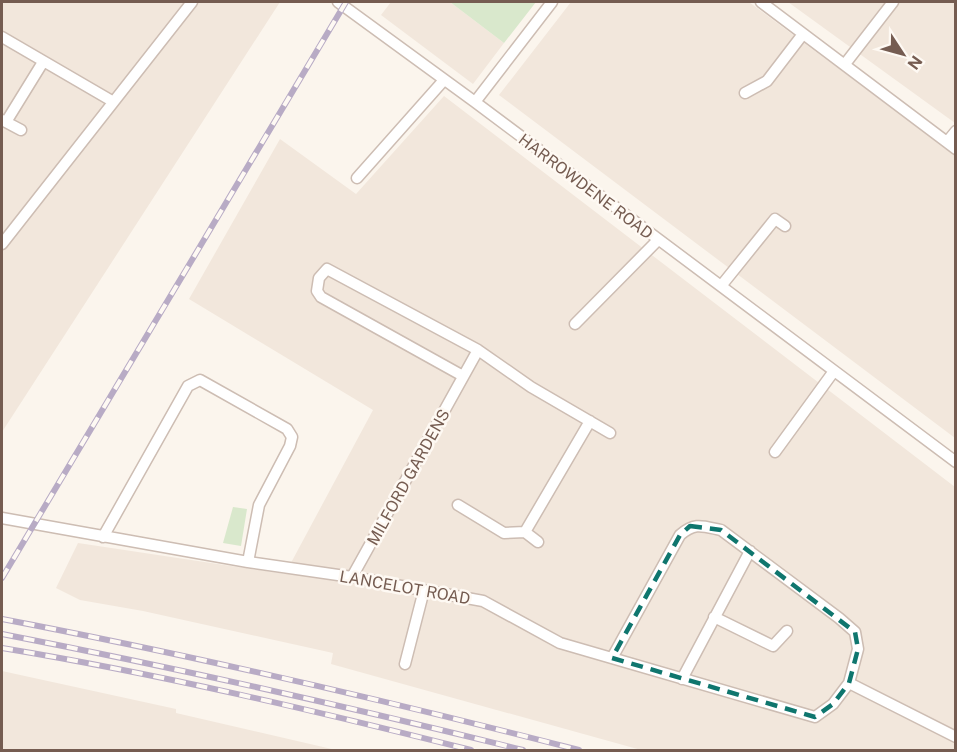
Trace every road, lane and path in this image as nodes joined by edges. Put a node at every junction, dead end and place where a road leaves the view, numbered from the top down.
1 (192, 2) edge
2 (338, 2) edge
3 (552, 2) edge
4 (761, 2) edge
5 (893, 2) edge
6 (803, 33) junction
7 (2, 37) edge
8 (43, 62) junction
9 (845, 64) junction
10 (444, 80) junction
11 (745, 93) dead end
12 (112, 101) junction
13 (475, 102) junction
14 (4, 121) edge
15 (21, 130) dead end
16 (956, 131) edge
17 (951, 146) edge
18 (357, 178) dead end
19 (785, 226) dead end
20 (658, 240) junction
21 (2, 244) edge
22 (722, 286) junction
23 (574, 324) dead end
24 (478, 350) junction
25 (834, 371) junction
26 (463, 376) junction
27 (590, 421) junction
28 (610, 433) dead end
29 (775, 452) dead end
30 (956, 462) edge
31 (458, 505) dead end
32 (2, 518) edge
33 (525, 532) junction
34 (103, 537) junction
35 (538, 542) dead end
36 (750, 551) junction
37 (248, 562) junction
38 (352, 577) junction
39 (424, 590) junction
40 (714, 617) junction
41 (787, 631) dead end
42 (612, 658) junction
43 (405, 664) dead end
44 (682, 679) junction
45 (849, 682) junction
46 (956, 737) edge

1 - 12 street
2 - 10 street, HARROWDENE ROAD
3 - 13 street
4 - 6 street
5 - 9 street
6 - 9 street
6 - 11 street
7 - 8 street
8 - 12 street
8 - 14 street
9 - 17 street
10 - 13 street, HARROWDENE ROAD
10 - 18 street
12 - 21 street
13 - 20 street, HARROWDENE ROAD
14 - 15 street
16 - 17 street
19 - 22 street
20 - 22 street, HARROWDENE ROAD
20 - 23 street
22 - 25 street, HARROWDENE ROAD
24 - 26 street, MILFORD GARDENS
24 - 26 street
24 - 27 street
25 - 29 street
25 - 30 street, HARROWDENE ROAD
26 - 38 street, MILFORD GARDENS
27 - 28 street
27 - 33 street
31 - 33 street
32 - 34 street, LANCELOT ROAD
33 - 35 street
34 - 37 street, LANCELOT ROAD
34 - 37 street
36 - 40 street
36 - 42 street
36 - 45 street
37 - 38 street, LANCELOT ROAD
38 - 39 street, LANCELOT ROAD
39 - 42 street, LANCELOT ROAD
39 - 43 street
40 - 41 street
40 - 44 street
42 - 44 street, LANCELOT ROAD
44 - 45 street, LANCELOT ROAD
45 - 46 street

